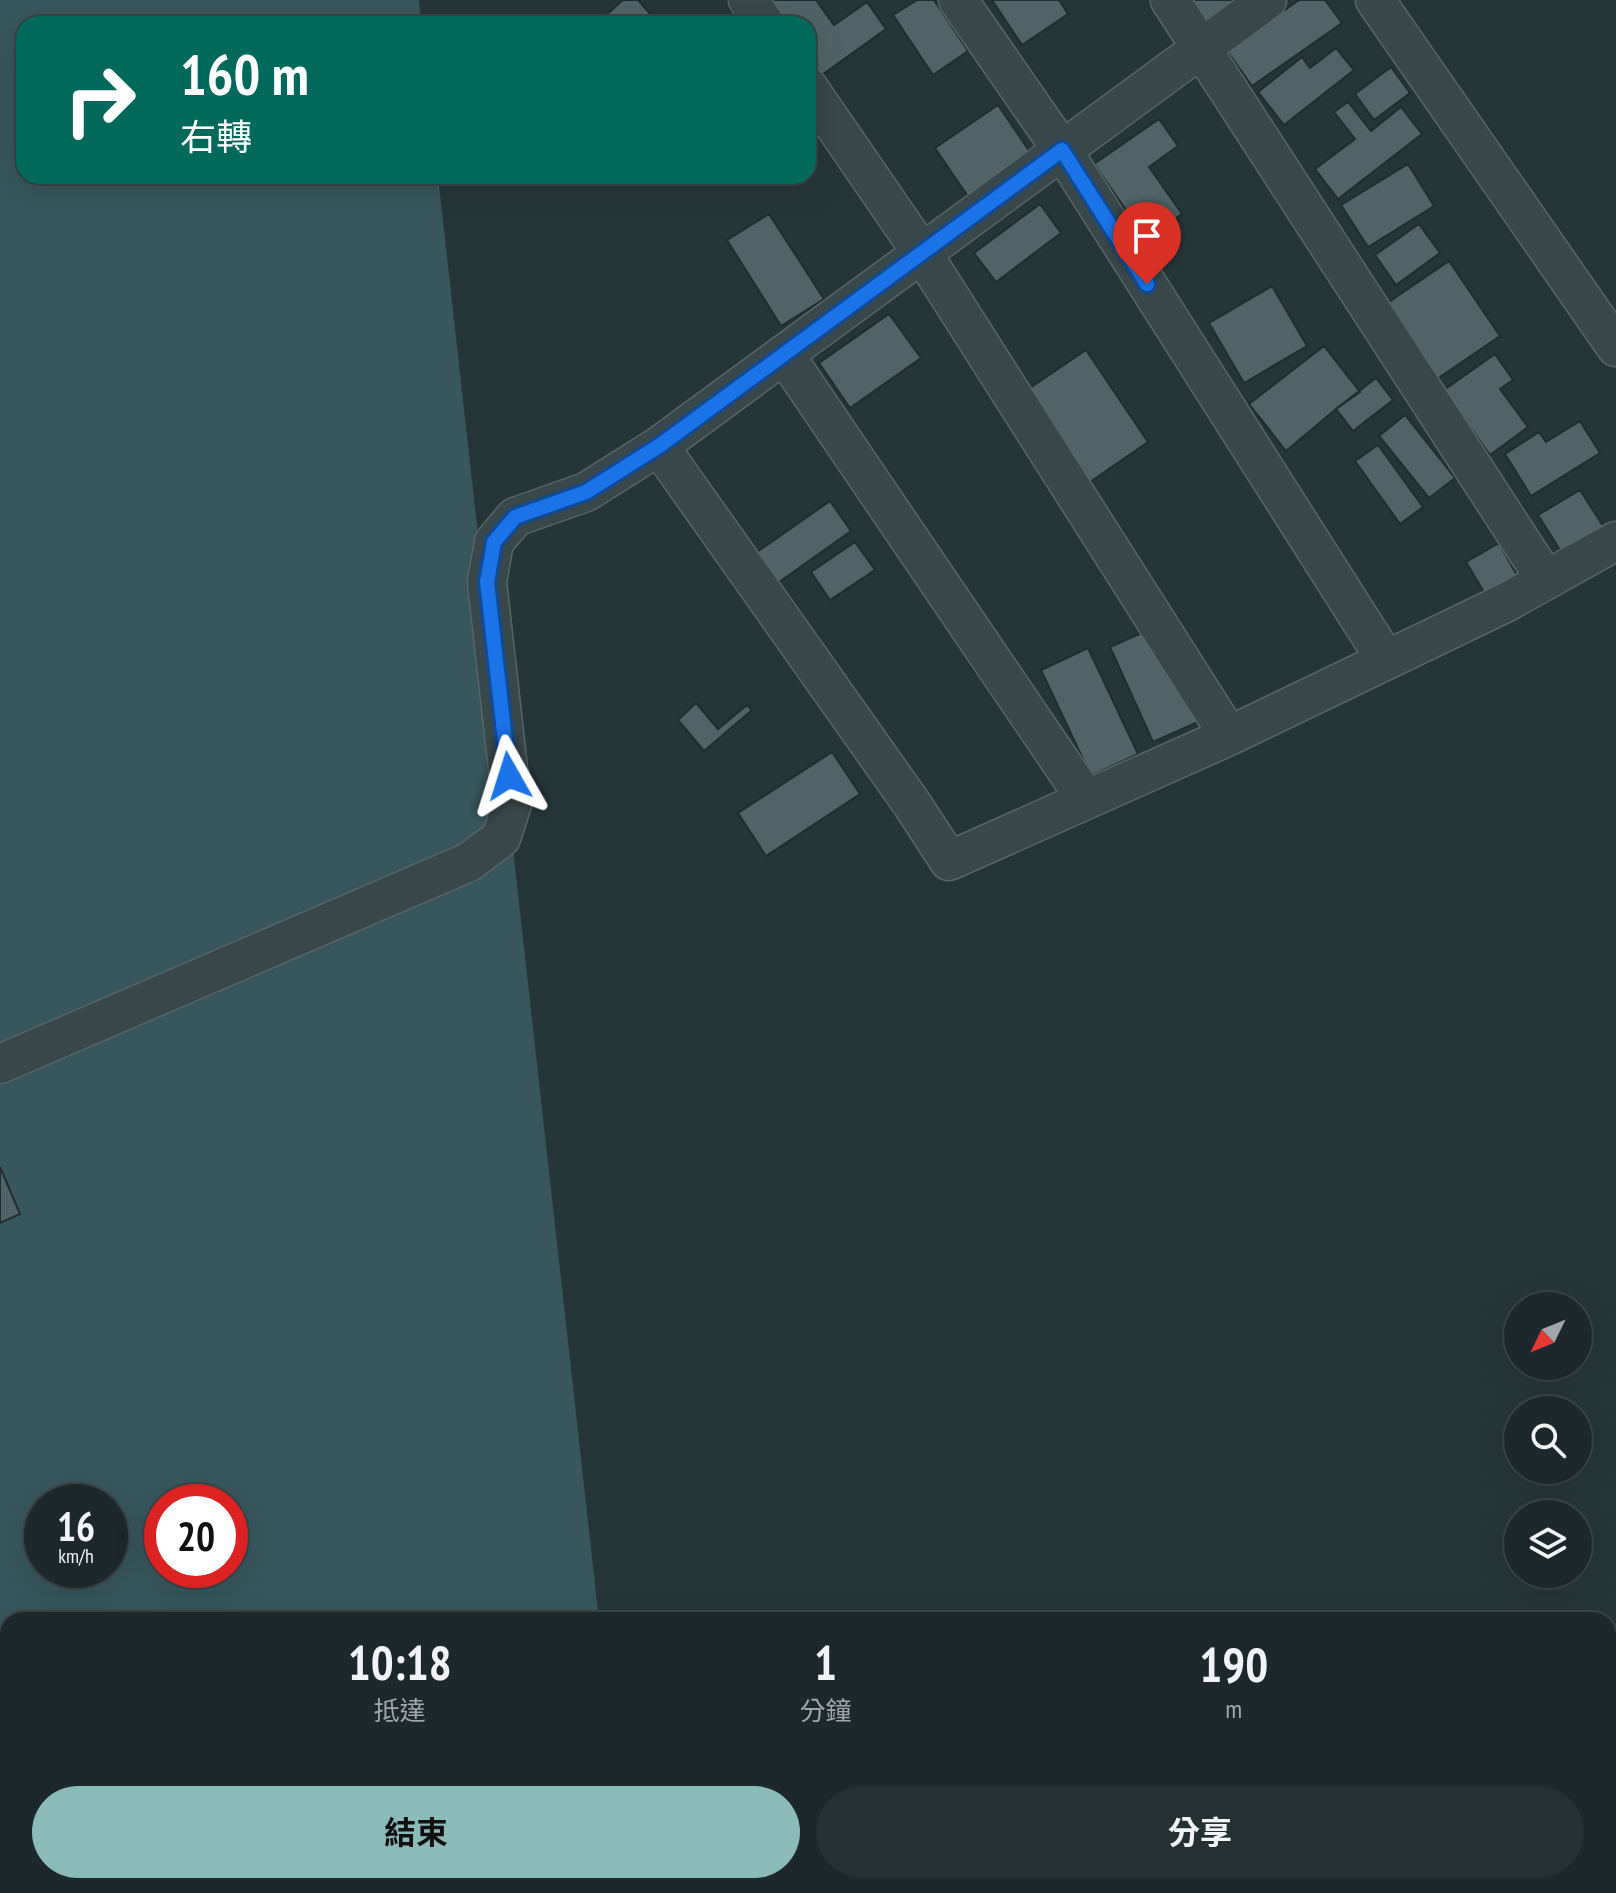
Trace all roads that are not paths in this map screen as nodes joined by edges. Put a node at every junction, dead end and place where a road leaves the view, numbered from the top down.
1 (958, 0) edge
2 (1170, 0) edge
3 (1267, 0) edge
4 (1375, 0) edge
5 (1202, 48) junction
6 (816, 99) edge
7 (1062, 150) junction
8 (922, 253) junction
9 (1616, 347) edge
10 (784, 354) junction
11 (659, 446) junction
12 (1616, 541) edge
13 (1546, 580) junction
14 (1386, 660) junction
15 (1229, 736) junction
16 (1086, 799) junction
17 (0, 1064) edge

1 - 7 lane
2 - 5 lane
3 - 5 lane
4 - 9 lane
5 - 7 lane
5 - 13 lane
6 - 8 lane
7 - 8 lane
7 - 14 lane
8 - 10 lane
8 - 15 lane
10 - 11 lane
10 - 16 lane
11 - 16 lane
11 - 17 lane
12 - 13 lane
13 - 14 lane
14 - 15 lane
15 - 16 lane

